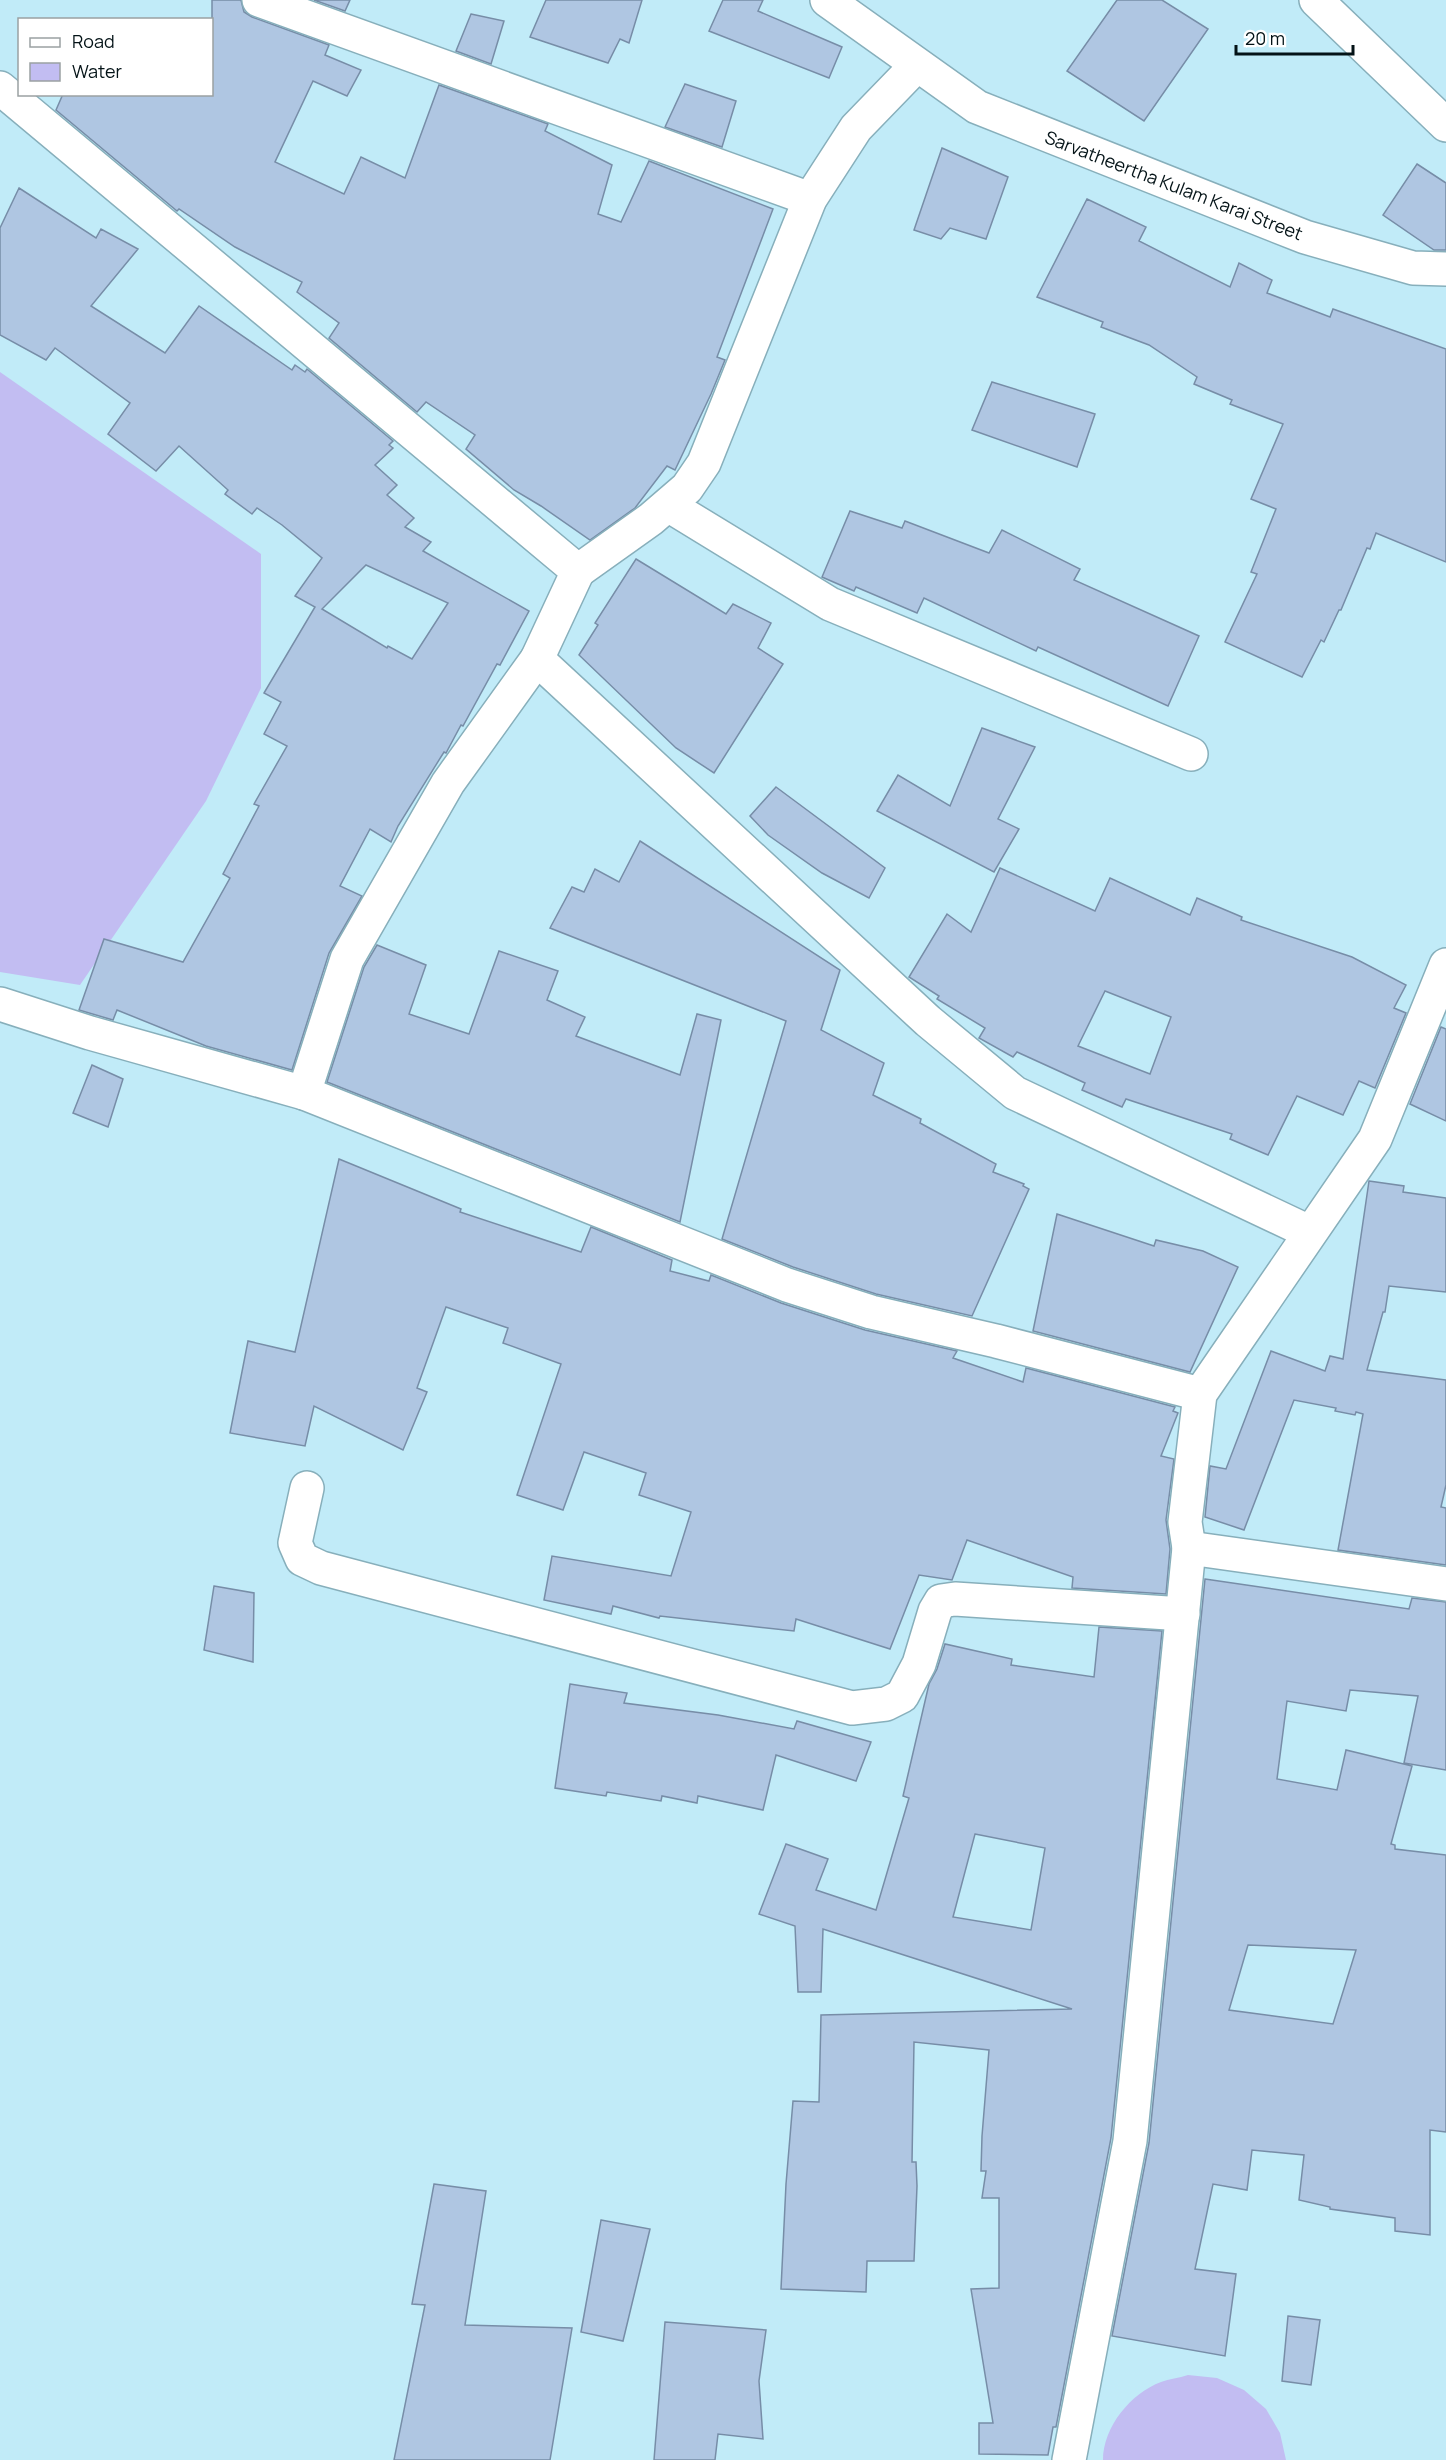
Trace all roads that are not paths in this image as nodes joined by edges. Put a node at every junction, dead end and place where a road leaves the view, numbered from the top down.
1 (259, 0) edge
2 (827, 0) edge
3 (1316, 0) edge
4 (917, 64) junction
5 (0, 88) edge
6 (1446, 125) edge
7 (810, 199) junction
8 (1446, 269) edge
9 (668, 505) junction
10 (578, 571) junction
11 (537, 658) junction
12 (1191, 754) dead end
13 (1446, 965) edge
14 (0, 1004) edge
15 (304, 1094) junction
16 (1309, 1232) junction
17 (1200, 1394) junction
18 (307, 1488) dead end
19 (1189, 1548) junction
20 (1446, 1584) edge
21 (1183, 1614) junction
22 (1069, 2460) edge

1 - 7 main road
2 - 4 main road, Sarvatheertha Kulam Karai Street
3 - 6 main road
4 - 7 main road
4 - 8 main road, Sarvatheertha Kulam Karai Street
5 - 10 main road
7 - 9 main road
9 - 10 main road
9 - 12 main road
10 - 11 main road
11 - 15 main road
11 - 16 main road
13 - 16 main road
14 - 15 main road
15 - 17 main road
16 - 17 main road
17 - 19 main road
18 - 21 main road
19 - 20 main road
19 - 21 main road
21 - 22 main road

